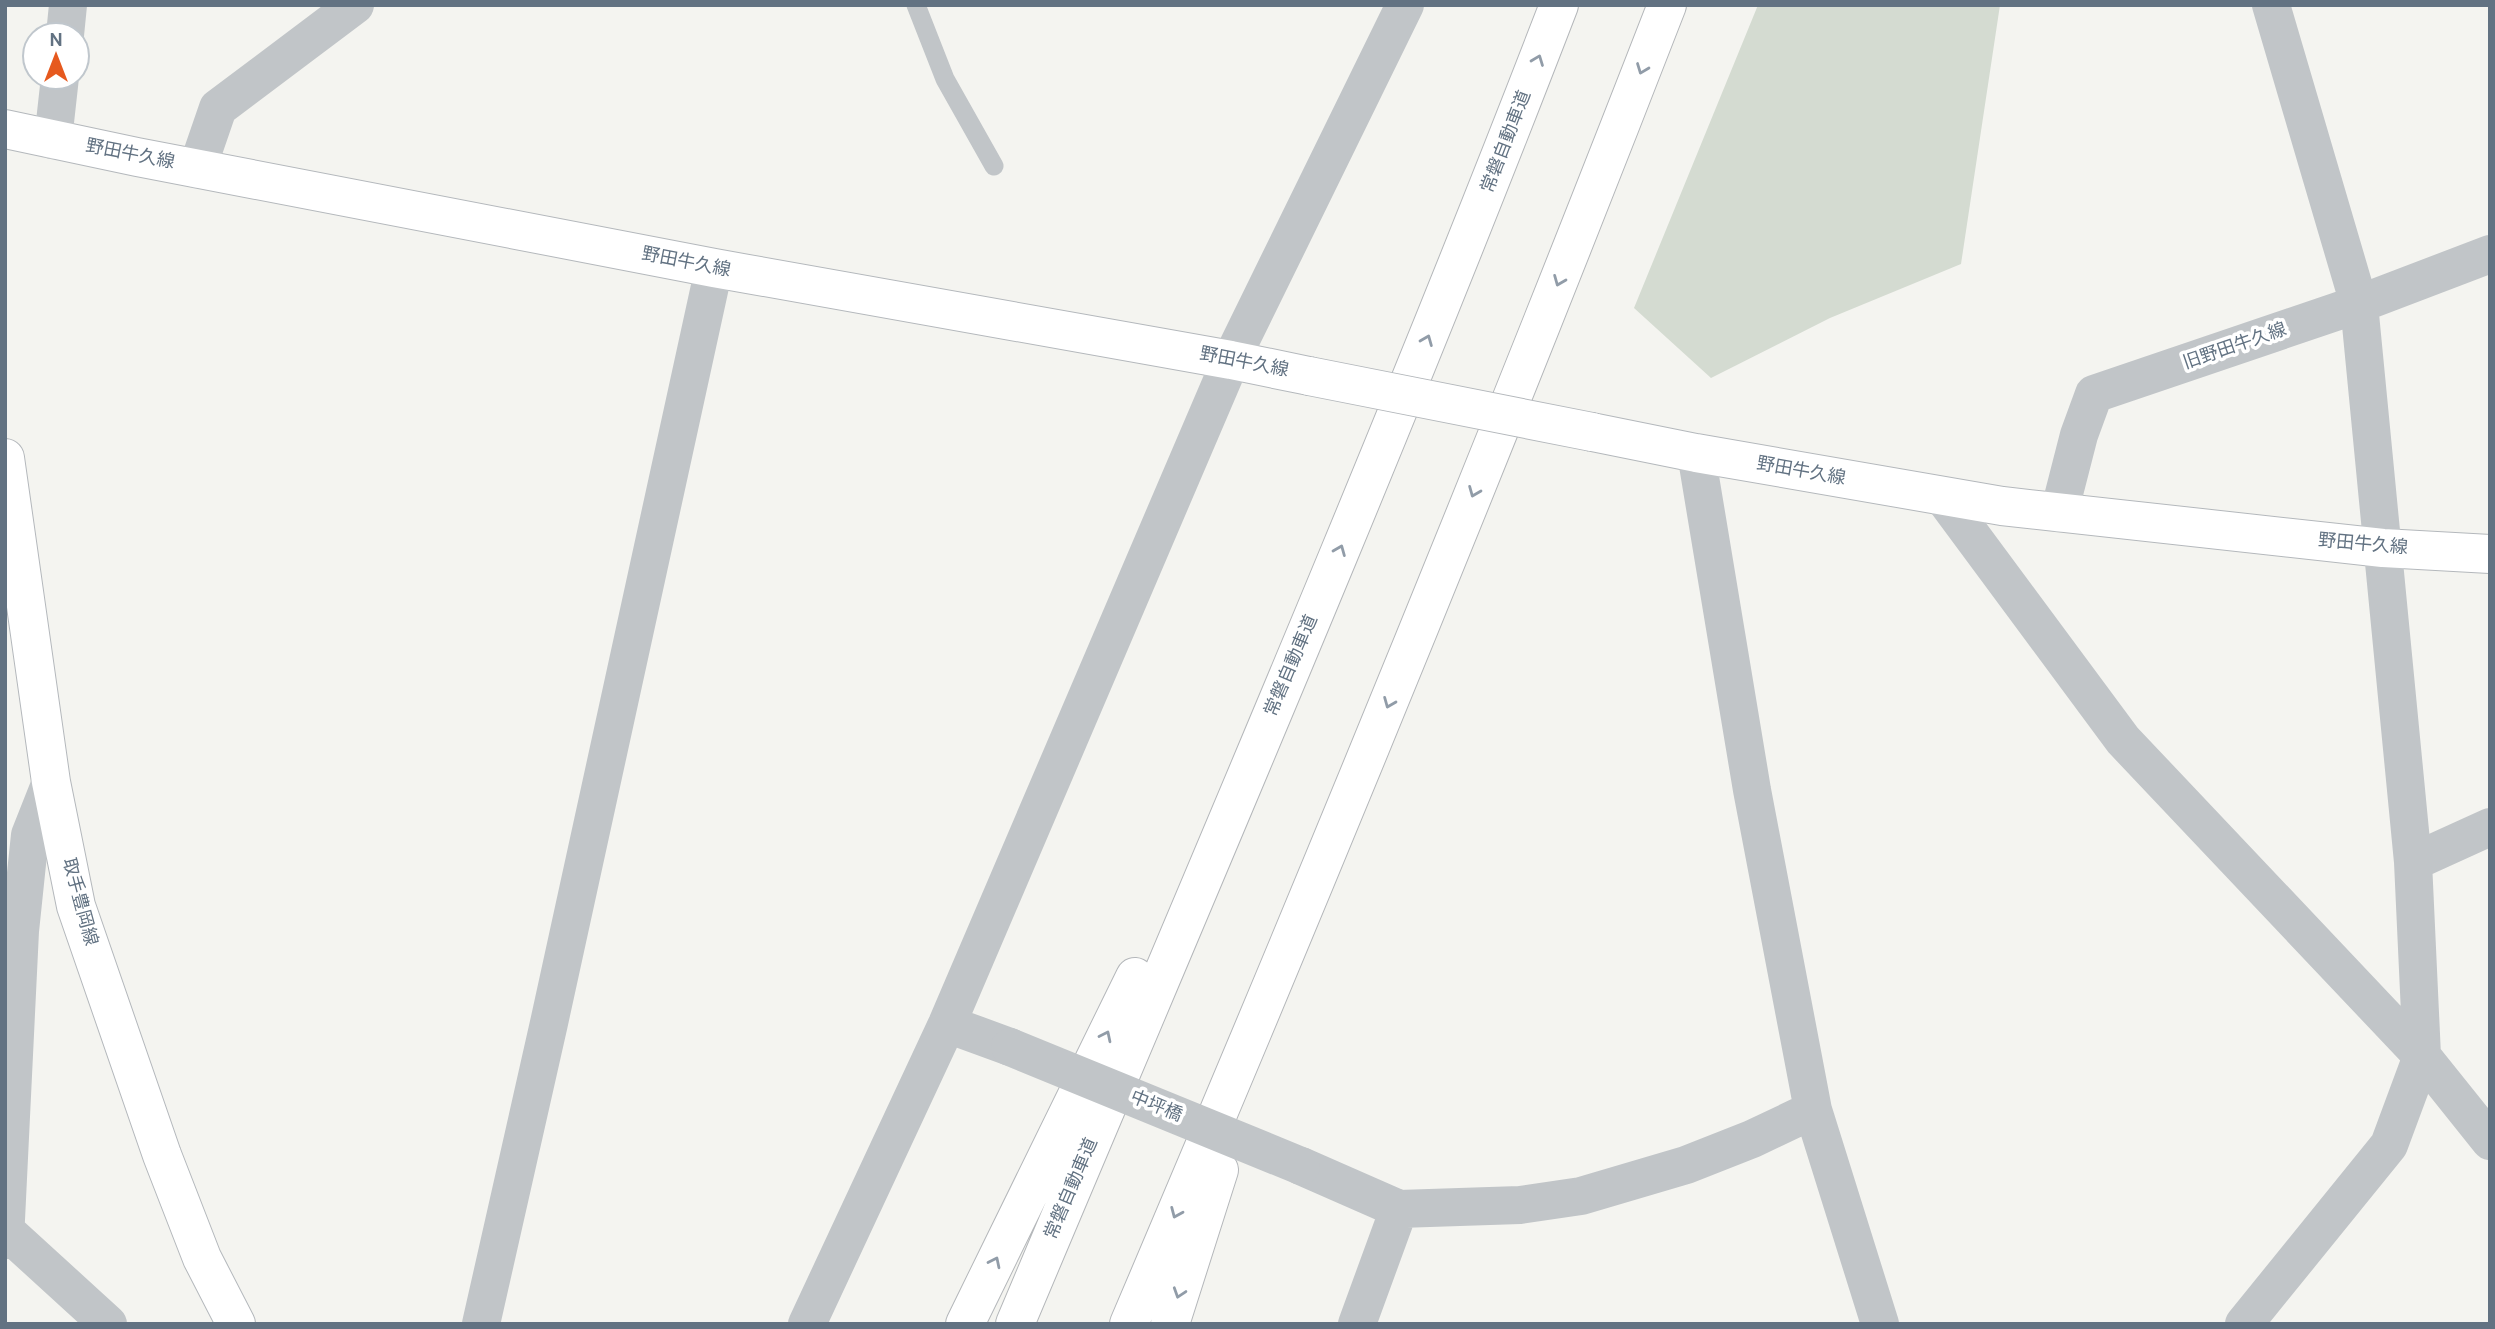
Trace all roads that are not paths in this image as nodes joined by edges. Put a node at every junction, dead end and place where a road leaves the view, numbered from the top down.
1 (355, 5) edge
2 (916, 5) edge
3 (1405, 5) edge
4 (1559, 5) edge
5 (1667, 5) edge
6 (2271, 5) edge
7 (58, 91) edge
8 (5, 129) edge
9 (53, 140) junction
10 (994, 166) dead end
11 (197, 169) junction
12 (2490, 254) edge
13 (714, 268) junction
14 (2359, 304) junction
15 (1231, 360) junction
16 (1696, 453) junction
17 (5, 458) edge
18 (1943, 497) junction
19 (2059, 513) junction
20 (2383, 548) junction
21 (2490, 554) edge
22 (1314, 613) junction
23 (51, 782) junction
24 (2490, 827) edge
25 (2413, 862) junction
26 (1289, 947) junction
27 (947, 1024) junction
28 (2422, 1056) junction
29 (1813, 1110) junction
30 (2490, 1141) edge
31 (1399, 1209) junction
32 (6, 1234) edge
33 (108, 1324) edge
34 (236, 1324) edge
35 (481, 1324) edge
36 (807, 1324) edge
37 (965, 1324) edge
38 (1016, 1324) edge
39 (1129, 1324) edge
40 (1170, 1324) edge
41 (1357, 1324) edge
42 (1880, 1324) edge
43 (2244, 1324) edge

1 - 11 street
2 - 10 lane
3 - 15 street
22 -> 4 main road, 常磐自動車道
5 -> 26 main road
6 - 14 street
7 - 9 street
8 - 9 main road, 野田牛久線
9 - 11 main road, 野田牛久線
11 - 13 main road, 野田牛久線
12 - 14 street, 旧野田牛久線
13 - 15 main road, 野田牛久線
13 - 35 street
14 - 19 street, 旧野田牛久線
14 - 20 street
15 - 16 main road, 野田牛久線, bridge
15 - 27 street
16 - 18 main road, 野田牛久線
16 - 29 street
17 - 23 main road, 取手豊岡線
18 - 19 main road, 野田牛久線
18 - 28 street
19 - 20 main road, 野田牛久線
20 - 21 main road, 野田牛久線
20 - 25 street
37 -> 22 main road
22 - 38 main road, 常磐自動車道
23 - 32 street
23 - 34 main road, 取手豊岡線
24 - 25 street
25 - 28 street
26 -> 39 main road
26 -> 40 main road
27 - 31 street, 中坪橋, bridge
27 - 36 street
28 - 30 street
28 - 43 street
29 - 31 street
29 - 42 street
31 - 41 street
32 - 33 street

